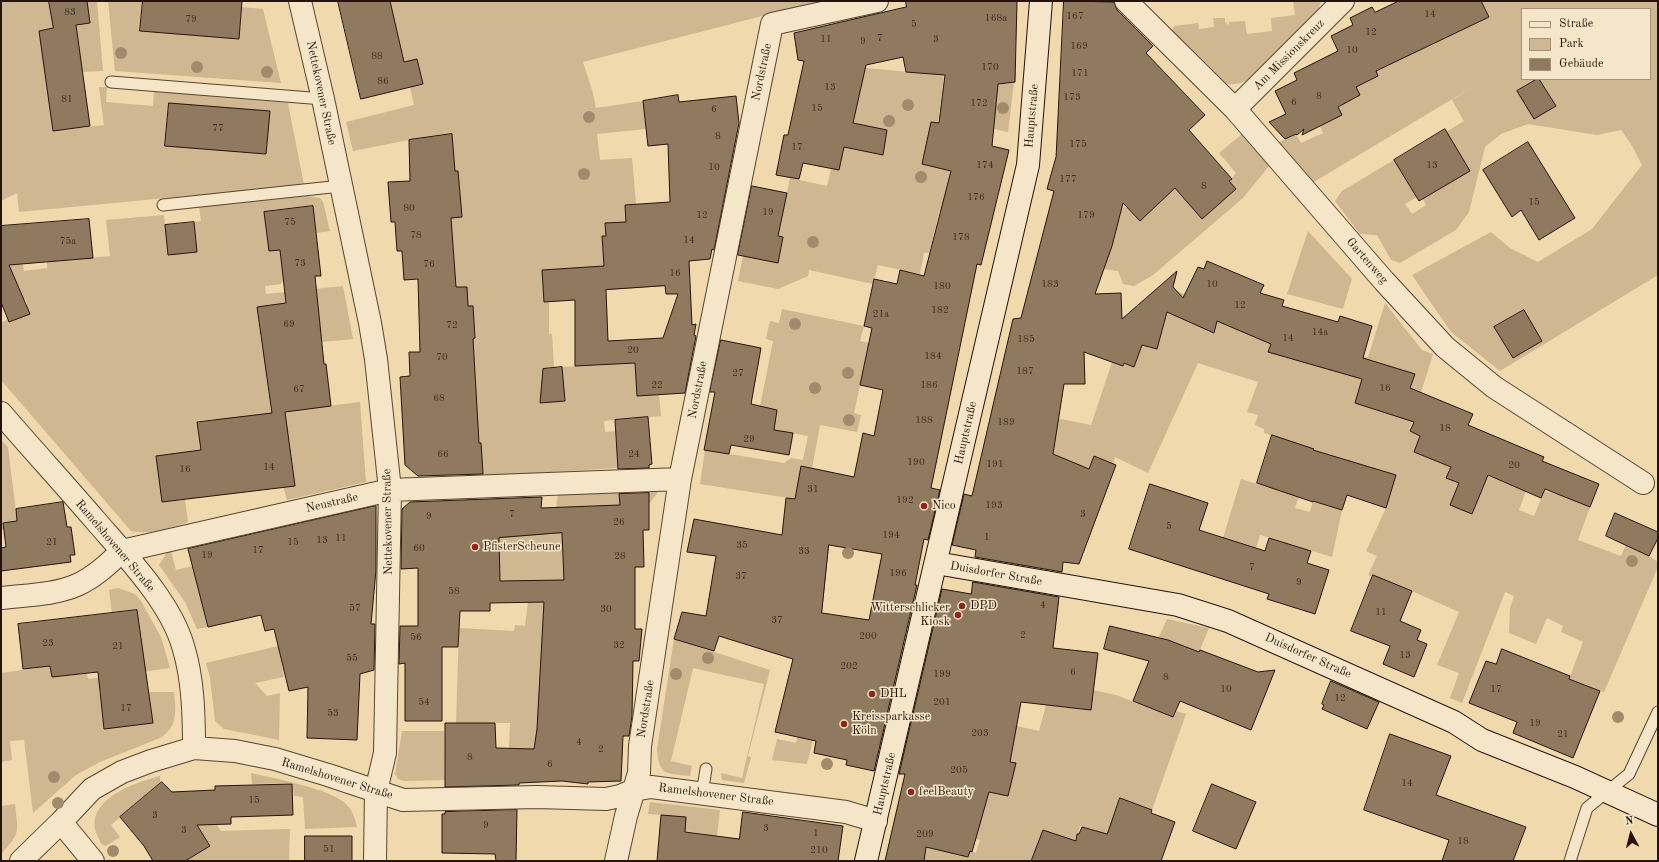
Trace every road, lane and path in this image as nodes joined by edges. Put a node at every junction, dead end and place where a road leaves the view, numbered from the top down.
1 (300, 1) edge
2 (877, 1) edge
3 (1041, 1) edge
4 (1126, 1) edge
5 (1343, 1) edge
6 (111, 82) dead end
7 (323, 99) junction
8 (1235, 109) junction
9 (341, 186) junction
10 (163, 204) dead end
11 (1, 413) edge
12 (680, 479) junction
13 (1642, 483) dead end
14 (390, 490) junction
15 (122, 551) junction
16 (936, 563) junction
17 (1, 598) edge
18 (1658, 712) edge
19 (194, 748) junction
20 (706, 769) dead end
21 (634, 790) junction
22 (376, 791) junction
23 (1608, 792) junction
24 (702, 794) junction
25 (1658, 815) edge
26 (876, 821) junction
27 (61, 822) junction
28 (21, 861) edge
29 (93, 861) edge
30 (375, 861) edge
31 (616, 861) edge
32 (866, 861) edge
33 (1570, 861) edge

1 - 7 street, Nettekovener Straße
2 - 12 street, Nordstraße
3 - 16 street, Hauptstraße
4 - 8 street, Gartenweg
5 - 8 street, Am Missionskreuz
6 - 7 lane
7 - 9 street, Nettekovener Straße
8 - 13 street, Gartenweg
9 - 10 lane
9 - 14 street, Nettekovener Straße
11 - 15 street, Ramelshovener Straße
12 - 14 street, Neustraße
12 - 21 street, Nordstraße
14 - 15 street, Neustraße
14 - 22 street, Nettekovener Straße
15 - 17 street, Neustraße
15 - 19 street, Ramelshovener Straße
16 - 23 street, Duisdorfer Straße
16 - 26 street, Hauptstraße
18 - 23 lane
19 - 22 street, Ramelshovener Straße
19 - 27 street
20 - 24 lane
21 - 22 street, Ramelshovener Straße
21 - 24 street, Ramelshovener Straße
21 - 31 street, Nordstraße
22 - 30 street, Nettekovener Straße
23 - 25 street, Duisdorfer Straße
23 - 33 lane
24 - 26 street, Ramelshovener Straße
26 - 32 street, Hauptstraße
27 - 28 street
27 - 29 street

